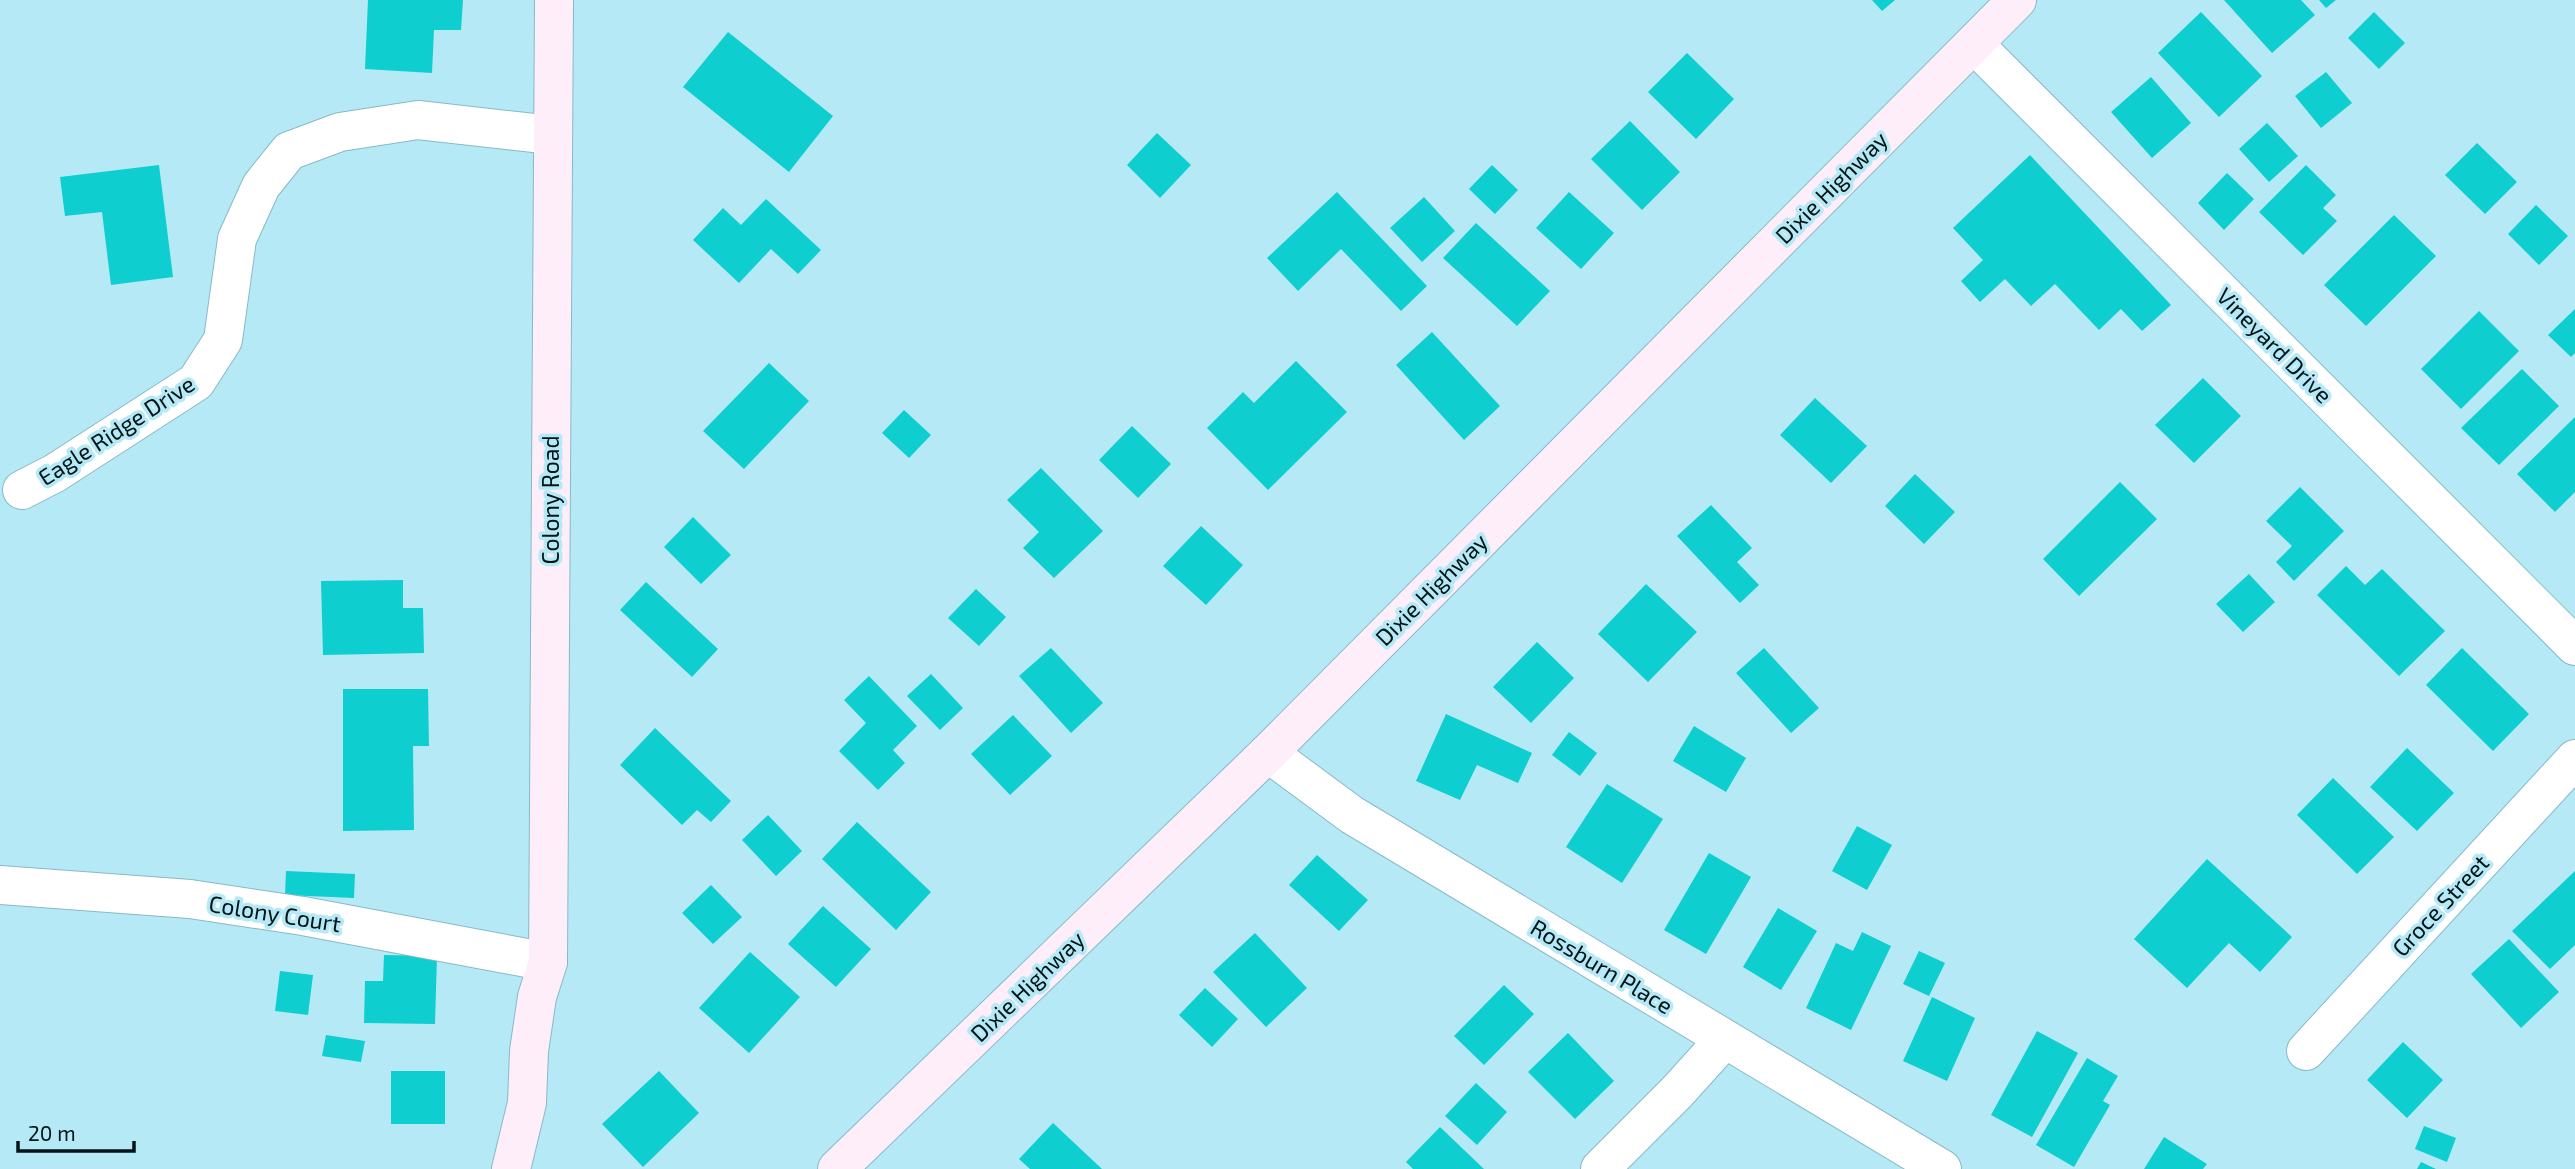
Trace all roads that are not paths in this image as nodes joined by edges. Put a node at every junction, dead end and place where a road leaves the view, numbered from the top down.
1 (554, 0) edge
2 (2017, 0) edge
3 (1974, 44) junction
4 (552, 135) junction
5 (22, 490) dead end
6 (2575, 646) edge
7 (1268, 753) junction
8 (2575, 760) edge
9 (0, 885) edge
10 (543, 980) junction
11 (1724, 1040) junction
12 (2306, 1051) dead end
13 (511, 1169) edge
14 (534, 1169) edge
15 (837, 1169) edge
16 (1600, 1169) edge
17 (1942, 1169) edge

1 - 4 main road, Colony Road
2 - 3 main road, Dixie Highway
3 - 6 street, Vineyard Drive
3 - 7 main road, Dixie Highway
4 - 5 street, Eagle Ridge Drive
4 - 10 main road, Colony Road
7 - 11 street, Rossburn Place
7 - 15 main road, Dixie Highway
8 - 12 street, Groce Street
9 - 10 street, Colony Court
10 - 13 main road, Colony Road
10 - 14 main road, Colony Road
11 - 16 street
11 - 17 street, Rossburn Place

